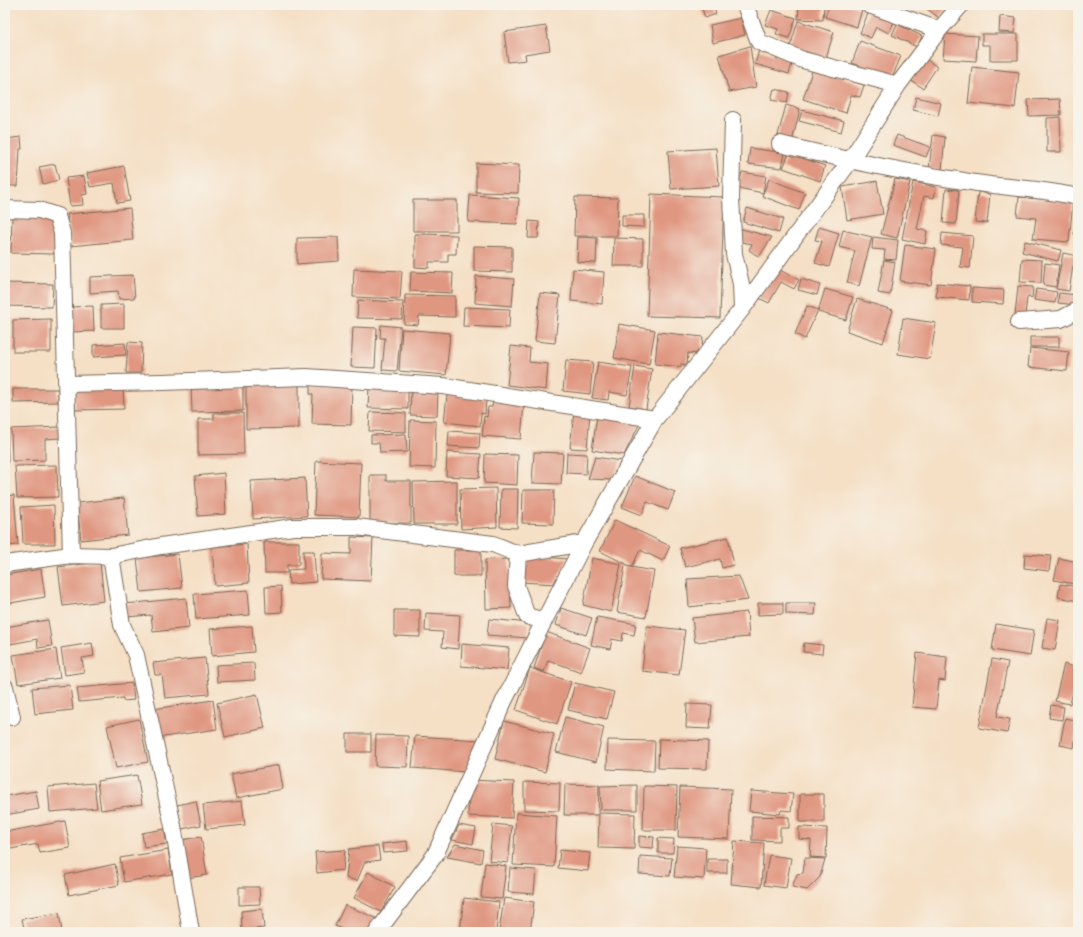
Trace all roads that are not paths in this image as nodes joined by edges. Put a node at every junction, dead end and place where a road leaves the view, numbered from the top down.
1 (745, 5) edge
2 (869, 5) edge
3 (961, 5) edge
4 (939, 30) junction
5 (898, 85) junction
6 (733, 120) dead end
7 (780, 144) dead end
8 (850, 161) junction
9 (1078, 197) edge
10 (5, 209) edge
11 (742, 309) junction
12 (1078, 310) edge
13 (1019, 322) dead end
14 (66, 384) junction
15 (655, 419) junction
16 (584, 543) junction
17 (518, 554) junction
18 (71, 555) junction
19 (111, 556) junction
20 (5, 564) edge
21 (544, 621) junction
22 (5, 687) edge
23 (12, 717) dead end
24 (191, 932) edge
25 (377, 932) edge

1 - 5 street
2 - 4 street
3 - 4 street
4 - 5 street
5 - 8 street
6 - 11 street
7 - 8 street
8 - 9 street
8 - 11 street
10 - 14 street
11 - 15 street
12 - 13 street
14 - 15 street
14 - 18 street
15 - 16 street
16 - 17 street
16 - 21 street
17 - 19 street
17 - 21 street
18 - 19 street
18 - 20 street
19 - 24 street
21 - 25 street
22 - 23 street

